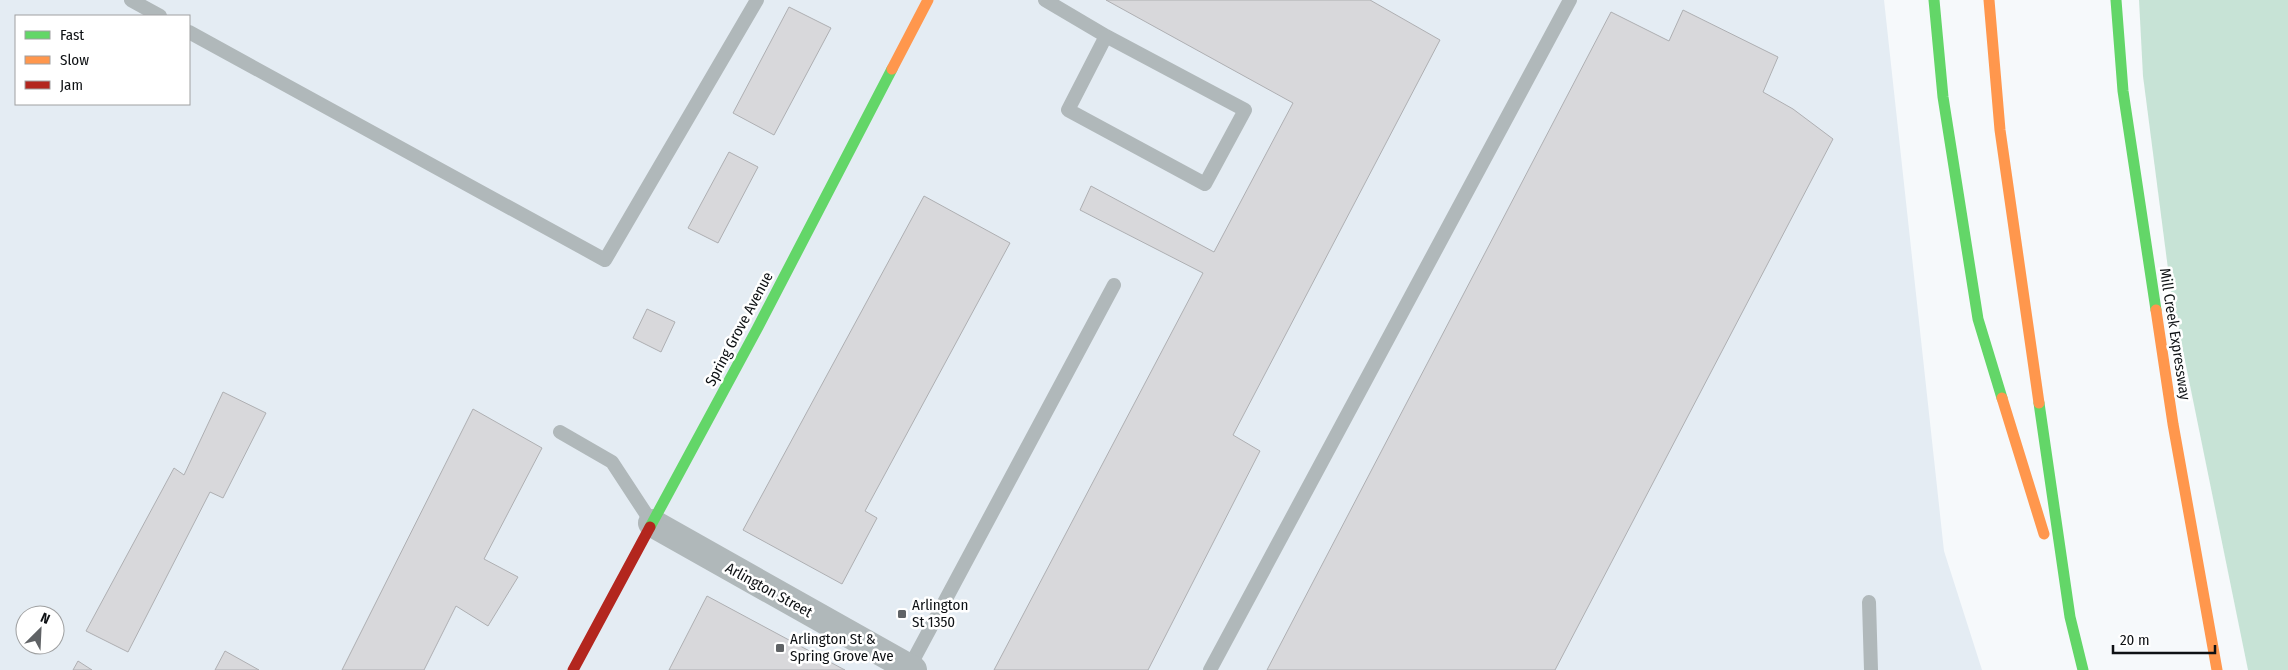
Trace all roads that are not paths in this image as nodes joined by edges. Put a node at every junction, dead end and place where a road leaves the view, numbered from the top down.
1 (130, 0) edge
2 (756, 0) edge
3 (928, 0) edge
4 (1045, 0) edge
5 (1570, 0) edge
6 (1934, 0) edge
7 (1989, 0) edge
8 (2116, 0) edge
9 (158, 15) edge
10 (190, 33) edge
11 (1106, 36) junction
12 (1114, 285) dead end
13 (560, 432) dead end
14 (652, 523) junction
15 (1869, 602) dead end
16 (2070, 617) junction
17 (911, 669) edge
18 (573, 670) edge
19 (1210, 670) edge
20 (1871, 670) edge
21 (2083, 670) edge
22 (2217, 670) edge

1 - 9 lane
2 - 10 lane
3 - 14 main road, Spring Grove Avenue
4 - 11 lane
5 - 19 lane
6 - 16 main road
7 - 16 main road
8 - 22 main road, Mill Creek Expressway
11 - 11 lane
12 - 17 lane
13 - 14 lane
14 - 17 street, Arlington Street
14 - 18 main road, Spring Grove Avenue
15 - 20 lane
16 - 21 main road

